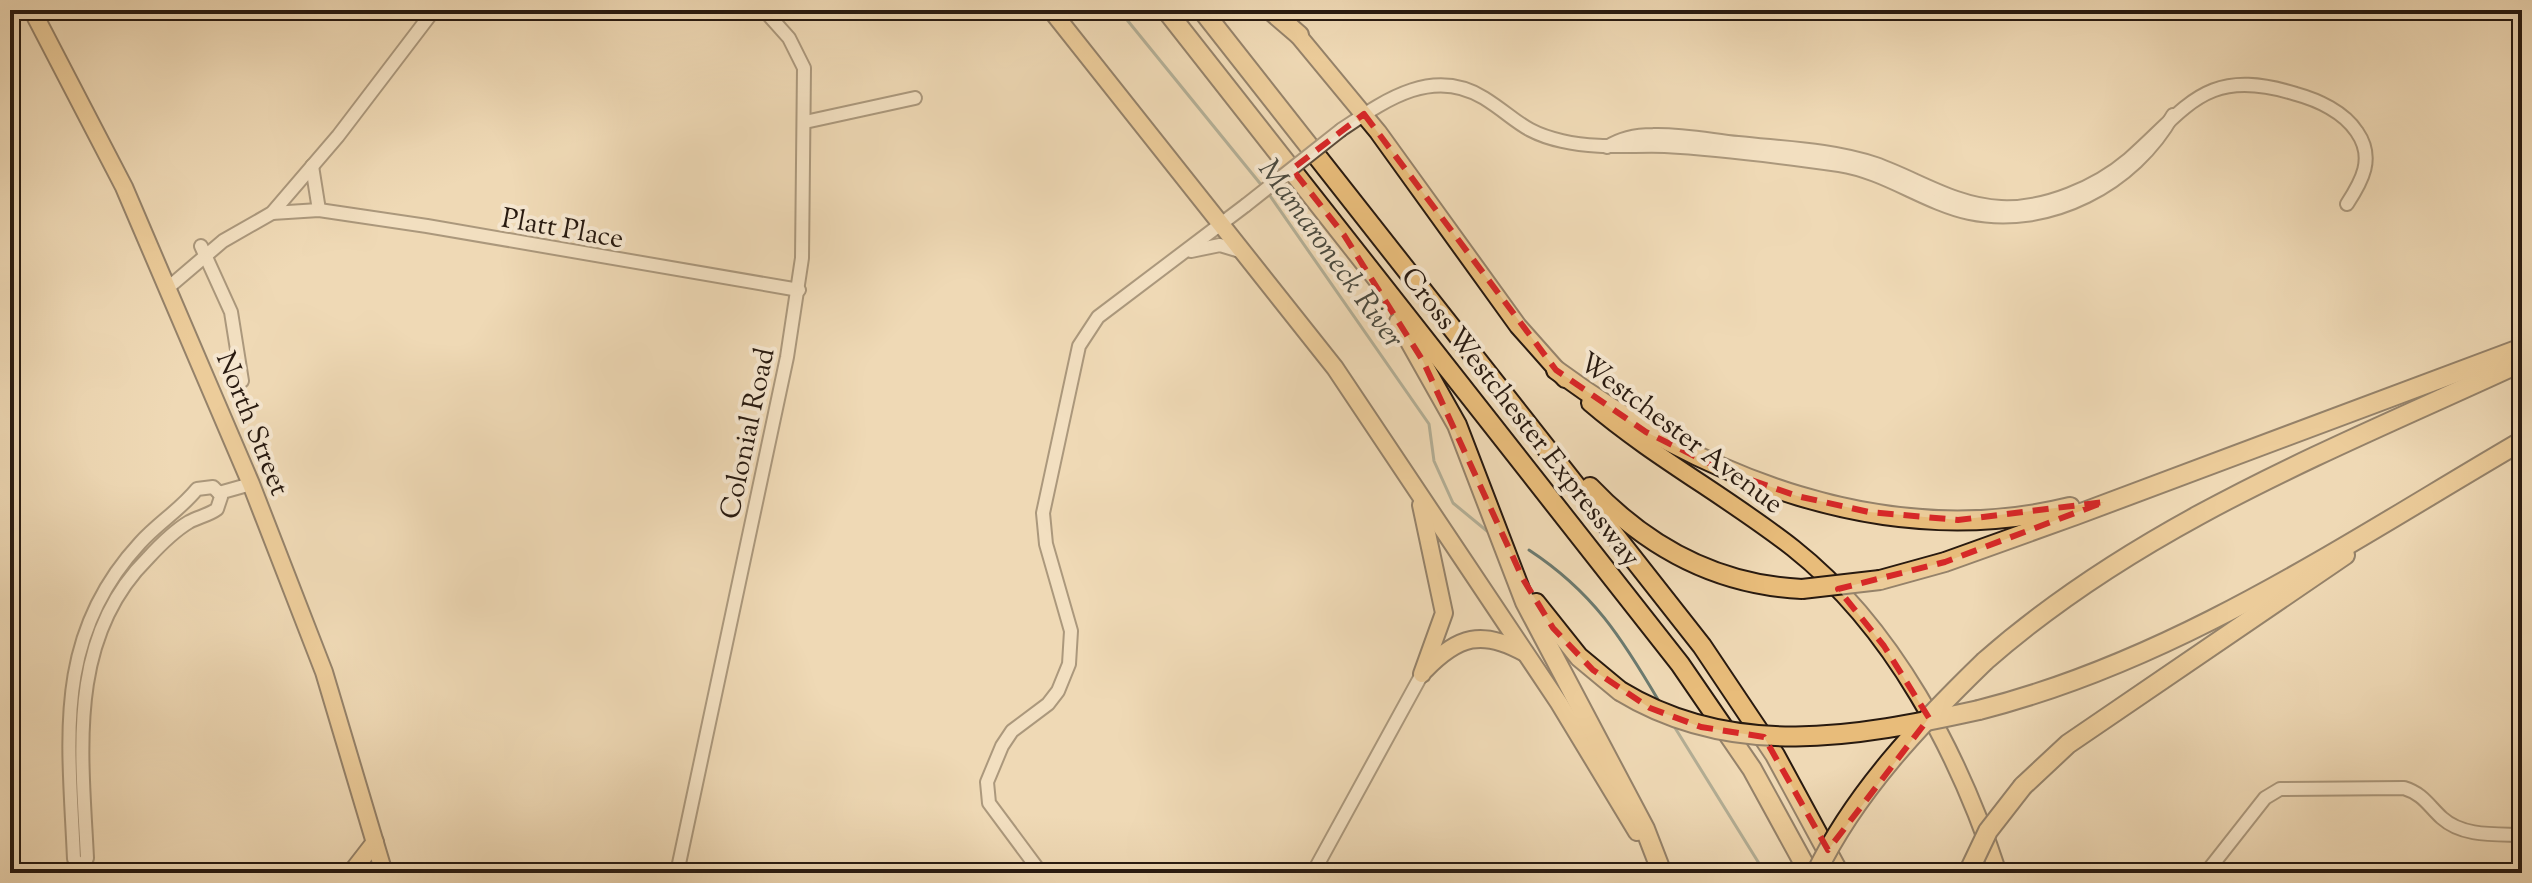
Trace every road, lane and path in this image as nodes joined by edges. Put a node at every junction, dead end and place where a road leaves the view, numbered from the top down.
1 (32, 10) edge
2 (434, 10) edge
3 (764, 10) edge
4 (1051, 10) edge
5 (1166, 10) edge
6 (1202, 10) edge
7 (1273, 10) edge
8 (1299, 35) joint
9 (915, 98) dead end
10 (1364, 114) junction
11 (805, 122) junction
12 (312, 166) junction
13 (2347, 204) dead end
14 (319, 210) junction
15 (272, 213) junction
16 (1223, 224) junction
17 (1344, 235) junction
18 (204, 250) junction
19 (1246, 253) junction
20 (1184, 254) junction
21 (169, 287) junction
22 (799, 290) junction
23 (2522, 348) edge
24 (2522, 362) edge
25 (1556, 370) junction
26 (242, 381) dead end
27 (1516, 410) junction
28 (2522, 441) edge
29 (1412, 481) junction
30 (251, 484) junction
31 (219, 493) junction
32 (1488, 499) junction
33 (2104, 502) junction
34 (179, 511) junction
35 (2388, 521) junction
36 (187, 523) junction
37 (104, 590) junction
38 (117, 597) junction
39 (1528, 655) junction
40 (1422, 674) junction
41 (74, 718) junction
42 (2023, 786) junction
43 (2522, 835) edge
44 (375, 842) junction
45 (81, 870) edge
46 (351, 873) edge
47 (384, 873) edge
48 (400, 873) edge
49 (430, 873) edge
50 (677, 873) edge
51 (1041, 873) edge
52 (1313, 873) edge
53 (1660, 873) edge
54 (1809, 873) edge
55 (1816, 873) edge
56 (1839, 873) edge
57 (1968, 873) edge
58 (1978, 873) edge
59 (1998, 873) edge
60 (2206, 873) edge

1 - 21 main road, North Street
2 - 12 street
3 - 11 street, Colonial Road
4 - 16 main road
5 - 17 highway, Cross Westchester Expressway
6 - 27 highway, Cross Westchester Expressway
7 - 8 highway
8 - 10 main road, Westchester Avenue
9 - 11 street
10 - 13 street
10 - 16 street, bridge
10 - 25 main road, Westchester Avenue
11 - 22 street, Colonial Road
12 - 14 street
12 - 15 street
14 - 15 street, Platt Place
14 - 22 street, Platt Place
15 - 18 street
16 - 19 main road
16 - 20 street
17 - 32 highway
17 - 54 highway, Cross Westchester Expressway
18 - 21 street
18 - 26 street, North Street
19 - 20 street
19 - 29 main road
20 - 51 street
21 - 30 main road, North Street
22 - 50 street, Colonial Road
23 - 33 highway
24 - 55 highway, bridge
25 - 33 highway
25 - 59 main road, Westchester Avenue
27 - 33 highway, bridge
27 - 56 highway, Cross Westchester Expressway
28 - 35 highway
29 - 39 main road
29 - 40 main road
30 - 31 street
30 - 44 main road, North Street
31 - 34 street
31 - 36 street
32 - 35 highway, bridge
32 - 53 highway
34 - 36 street
34 - 37 street
35 - 42 highway
36 - 38 street
37 - 38 street
37 - 41 street
38 - 41 street
39 - 40 main road
39 - 53 main road
40 - 52 street
41 - 45 street
42 - 57 highway, bridge
42 - 58 highway, bridge
43 - 60 street
44 - 46 main road
44 - 47 main road, North Street
48 - 49 main road

